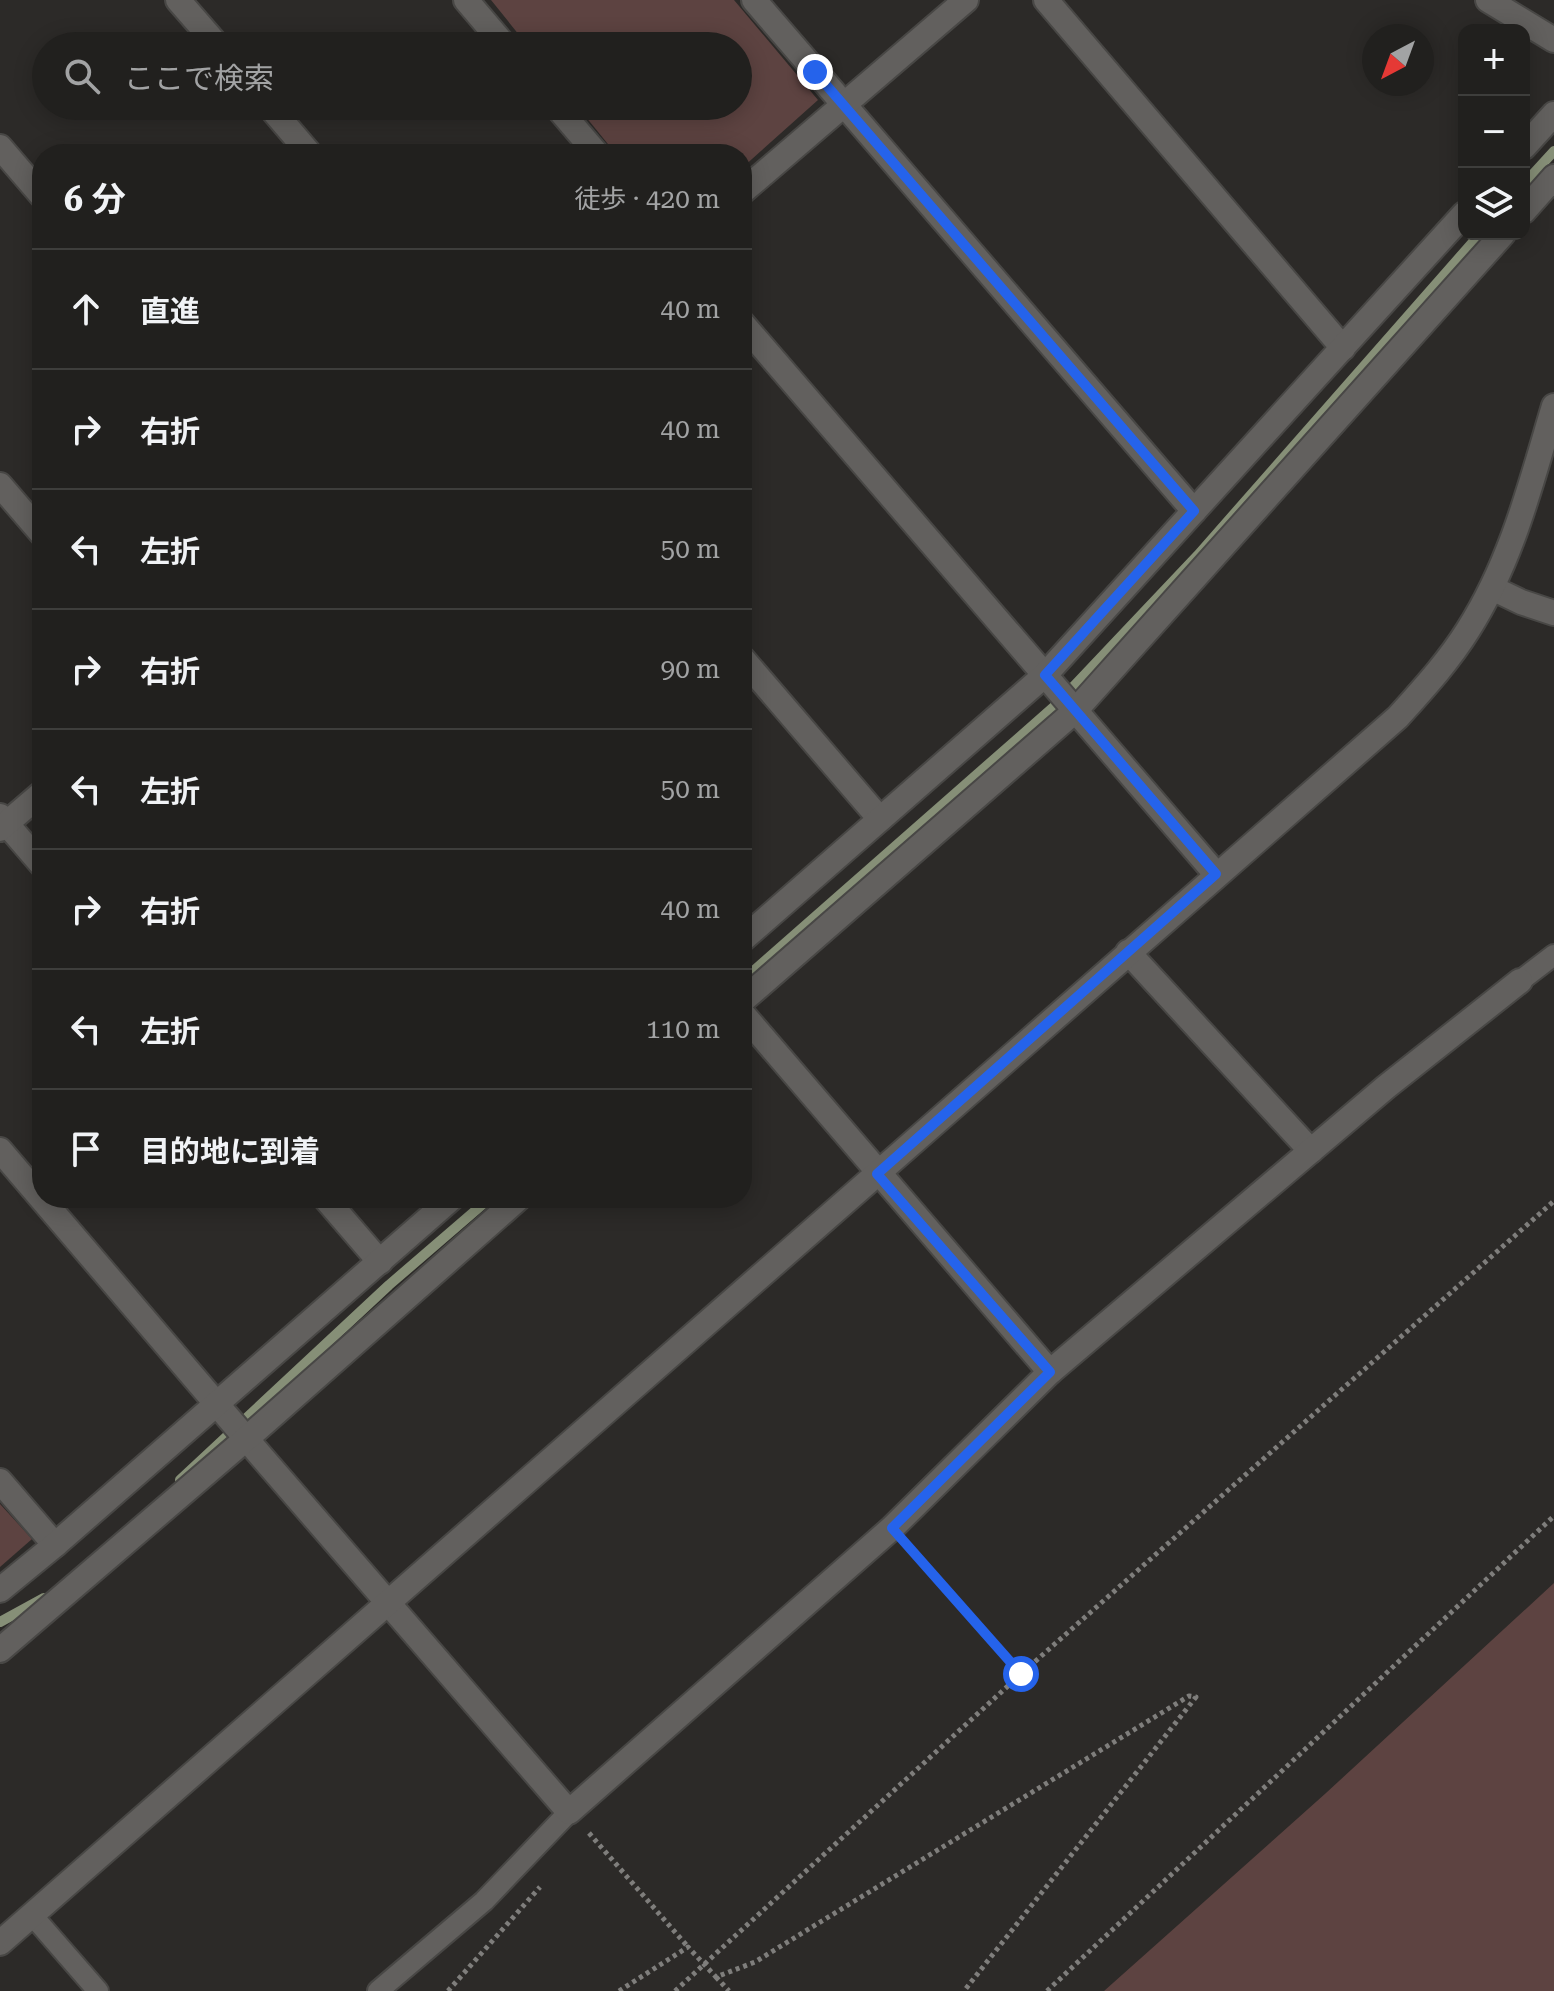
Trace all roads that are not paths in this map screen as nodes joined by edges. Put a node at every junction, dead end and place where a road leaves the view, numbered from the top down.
1 (178, 0) edge
2 (466, 0) edge
3 (754, 0) edge
4 (966, 0) edge
5 (1046, 0) edge
6 (1488, 0) edge
7 (206, 32) edge
8 (493, 32) edge
9 (1554, 40) edge
10 (842, 104) junction
11 (1554, 114) edge
12 (281, 120) edge
13 (568, 120) edge
14 (1530, 140) edge
15 (301, 144) edge
16 (588, 144) edge
17 (0, 147) edge
18 (1554, 177) edge
19 (752, 183) edge
20 (32, 184) edge
21 (1530, 204) edge
22 (1458, 221) edge
23 (1498, 240) edge
24 (752, 335) edge
25 (1343, 348) junction
26 (1554, 406) edge
27 (0, 485) edge
28 (1194, 511) junction
29 (32, 522) edge
30 (1492, 588) junction
31 (1554, 613) edge
32 (752, 670) edge
33 (1045, 675) junction
34 (1075, 711) junction
35 (32, 800) edge
36 (880, 819) junction
37 (2, 823) edge
38 (32, 854) edge
39 (1216, 874) junction
40 (752, 931) edge
41 (1128, 952) junction
42 (1554, 955) edge
43 (1520, 981) joint
44 (752, 992) edge
45 (752, 1025) edge
46 (0, 1150) edge
47 (1311, 1151) junction
48 (877, 1174) junction
49 (32, 1187) edge
50 (50, 1208) edge
51 (334, 1208) edge
52 (441, 1208) edge
53 (508, 1208) edge
54 (380, 1262) junction
55 (1050, 1372) junction
56 (216, 1403) junction
57 (246, 1439) junction
58 (0, 1481) edge
59 (55, 1545) junction
60 (0, 1590) edge
61 (388, 1604) junction
62 (0, 1650) edge
63 (569, 1812) junction
64 (32, 1915) junction
65 (0, 1943) edge
66 (98, 1991) edge
67 (378, 1991) edge

1 - 7 street
2 - 8 street
3 - 10 street
4 - 10 street
5 - 25 street
6 - 9 street
10 - 19 street
10 - 28 street
11 - 14 street
12 - 15 street
13 - 16 street
17 - 20 street
18 - 21 street
22 - 25 street
23 - 34 street
24 - 33 street
25 - 28 street
26 - 30 street
27 - 29 street
28 - 33 street
30 - 31 street
30 - 39 street
32 - 36 street
33 - 34 street
33 - 36 street
34 - 39 street
34 - 44 street
35 - 37 street
36 - 40 street
37 - 38 street
39 - 41 street
41 - 47 street
41 - 48 street
42 - 43 lane
43 - 47 street
45 - 48 street
46 - 49 street
47 - 55 street
48 - 55 street
48 - 61 street
50 - 56 street
51 - 54 street
52 - 54 street
53 - 57 street
54 - 56 street
55 - 63 street
56 - 57 street
56 - 59 street
57 - 61 street
57 - 62 street
58 - 59 street
59 - 60 street
61 - 63 street
61 - 64 street
63 - 67 lane
64 - 65 street
64 - 66 lane

